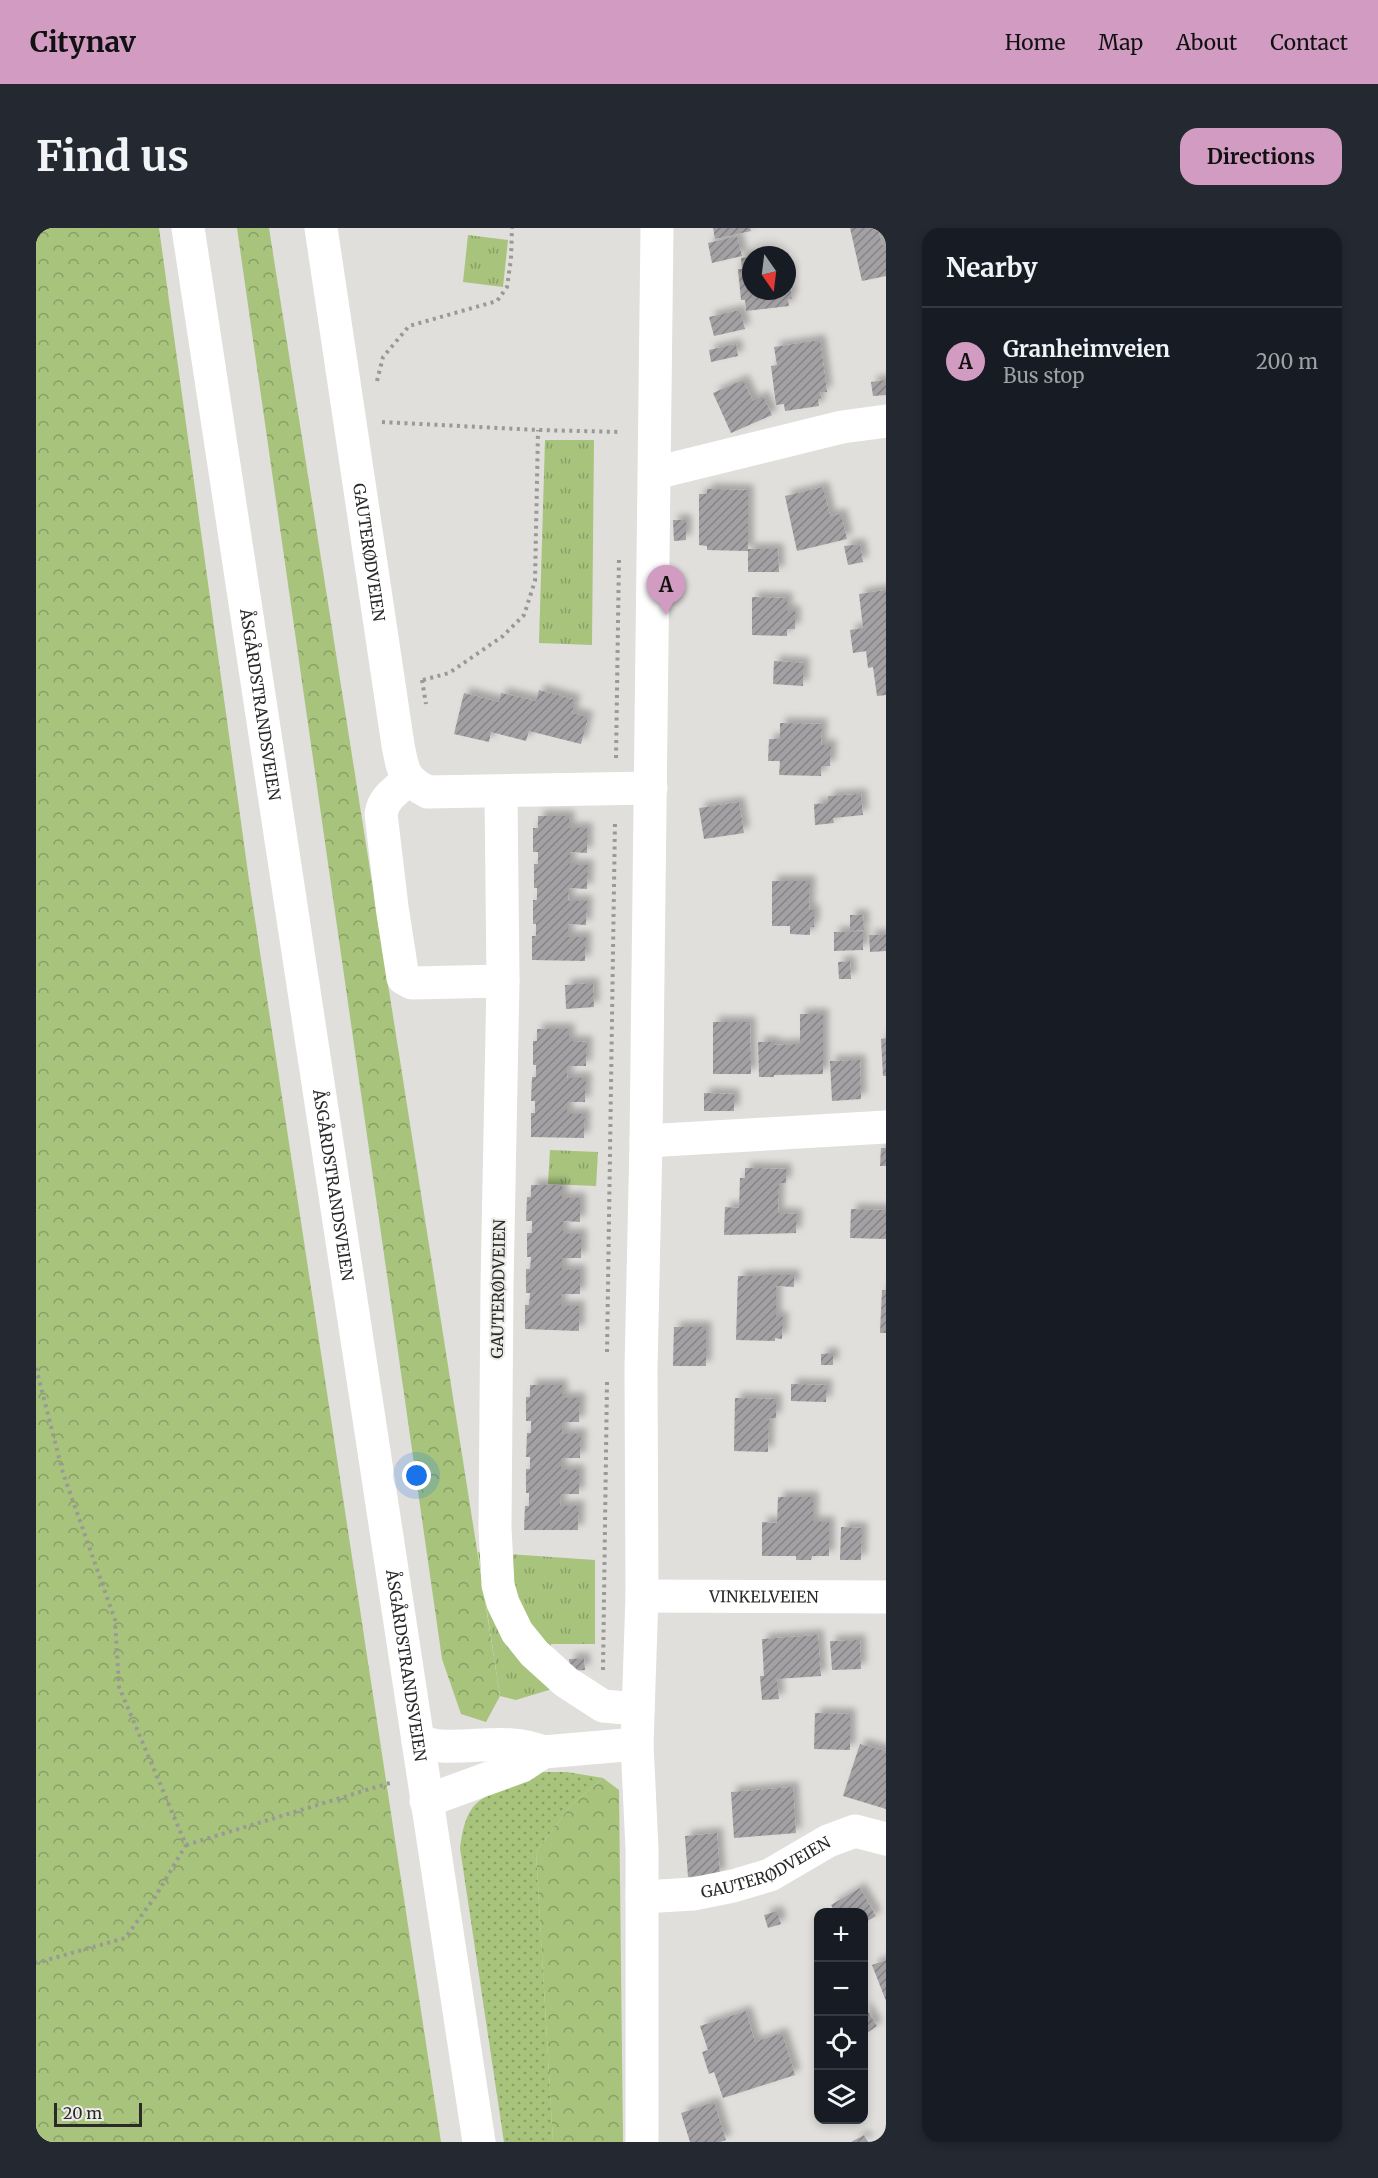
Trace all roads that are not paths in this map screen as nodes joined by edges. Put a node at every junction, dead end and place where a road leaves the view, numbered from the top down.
1 (188, 228) edge
2 (321, 228) edge
3 (657, 228) edge
4 (886, 421) edge
5 (655, 473) junction
6 (408, 780) junction
7 (651, 788) junction
8 (501, 792) junction
9 (503, 981) junction
10 (886, 1126) edge
11 (646, 1141) junction
12 (642, 1596) junction
13 (886, 1597) edge
14 (638, 1709) junction
15 (637, 1744) junction
16 (543, 1752) junction
17 (422, 1772) junction
18 (886, 1839) edge
19 (642, 1897) junction
20 (479, 2142) edge
21 (642, 2142) edge

1 - 17 street, ÅSGÅRDSTRANDSVEIEN
2 - 6 street, GAUTERØDVEIEN
3 - 5 street
4 - 5 street
5 - 7 street
6 - 8 street
6 - 9 street
7 - 8 street
7 - 11 street
8 - 9 street, GAUTERØDVEIEN
9 - 14 street, GAUTERØDVEIEN
10 - 11 street
11 - 12 street
12 - 13 street, VINKELVEIEN
12 - 14 street
14 - 15 street
15 - 16 street
15 - 19 street
16 - 17 street
16 - 17 street
17 - 20 street, ÅSGÅRDSTRANDSVEIEN
18 - 19 street, GAUTERØDVEIEN
19 - 21 street

